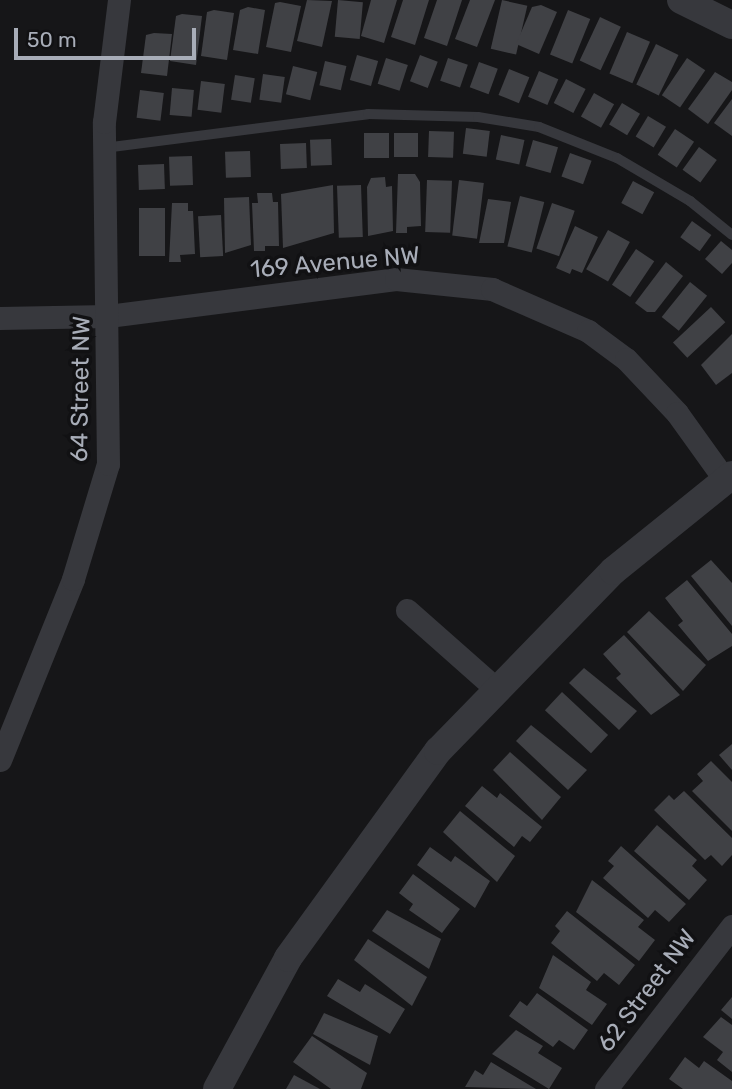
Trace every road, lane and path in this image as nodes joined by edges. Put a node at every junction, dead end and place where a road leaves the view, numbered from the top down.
1 (119, 0) edge
2 (681, 0) edge
3 (732, 25) edge
4 (104, 148) junction
5 (732, 235) edge
6 (108, 316) junction
7 (0, 318) edge
8 (729, 477) edge
9 (407, 610) dead end
10 (494, 687) junction
11 (0, 760) edge
12 (732, 926) edge
13 (218, 1089) edge
14 (606, 1089) edge

1 - 4 street, 64 Street NW
2 - 3 street
4 - 5 lane
4 - 6 street, 64 Street NW
6 - 7 street, 169 Avenue NW
6 - 8 street, 169 Avenue NW
6 - 11 street, 64 Street NW
8 - 10 street
9 - 10 street
10 - 13 street
12 - 14 street, 62 Street NW

